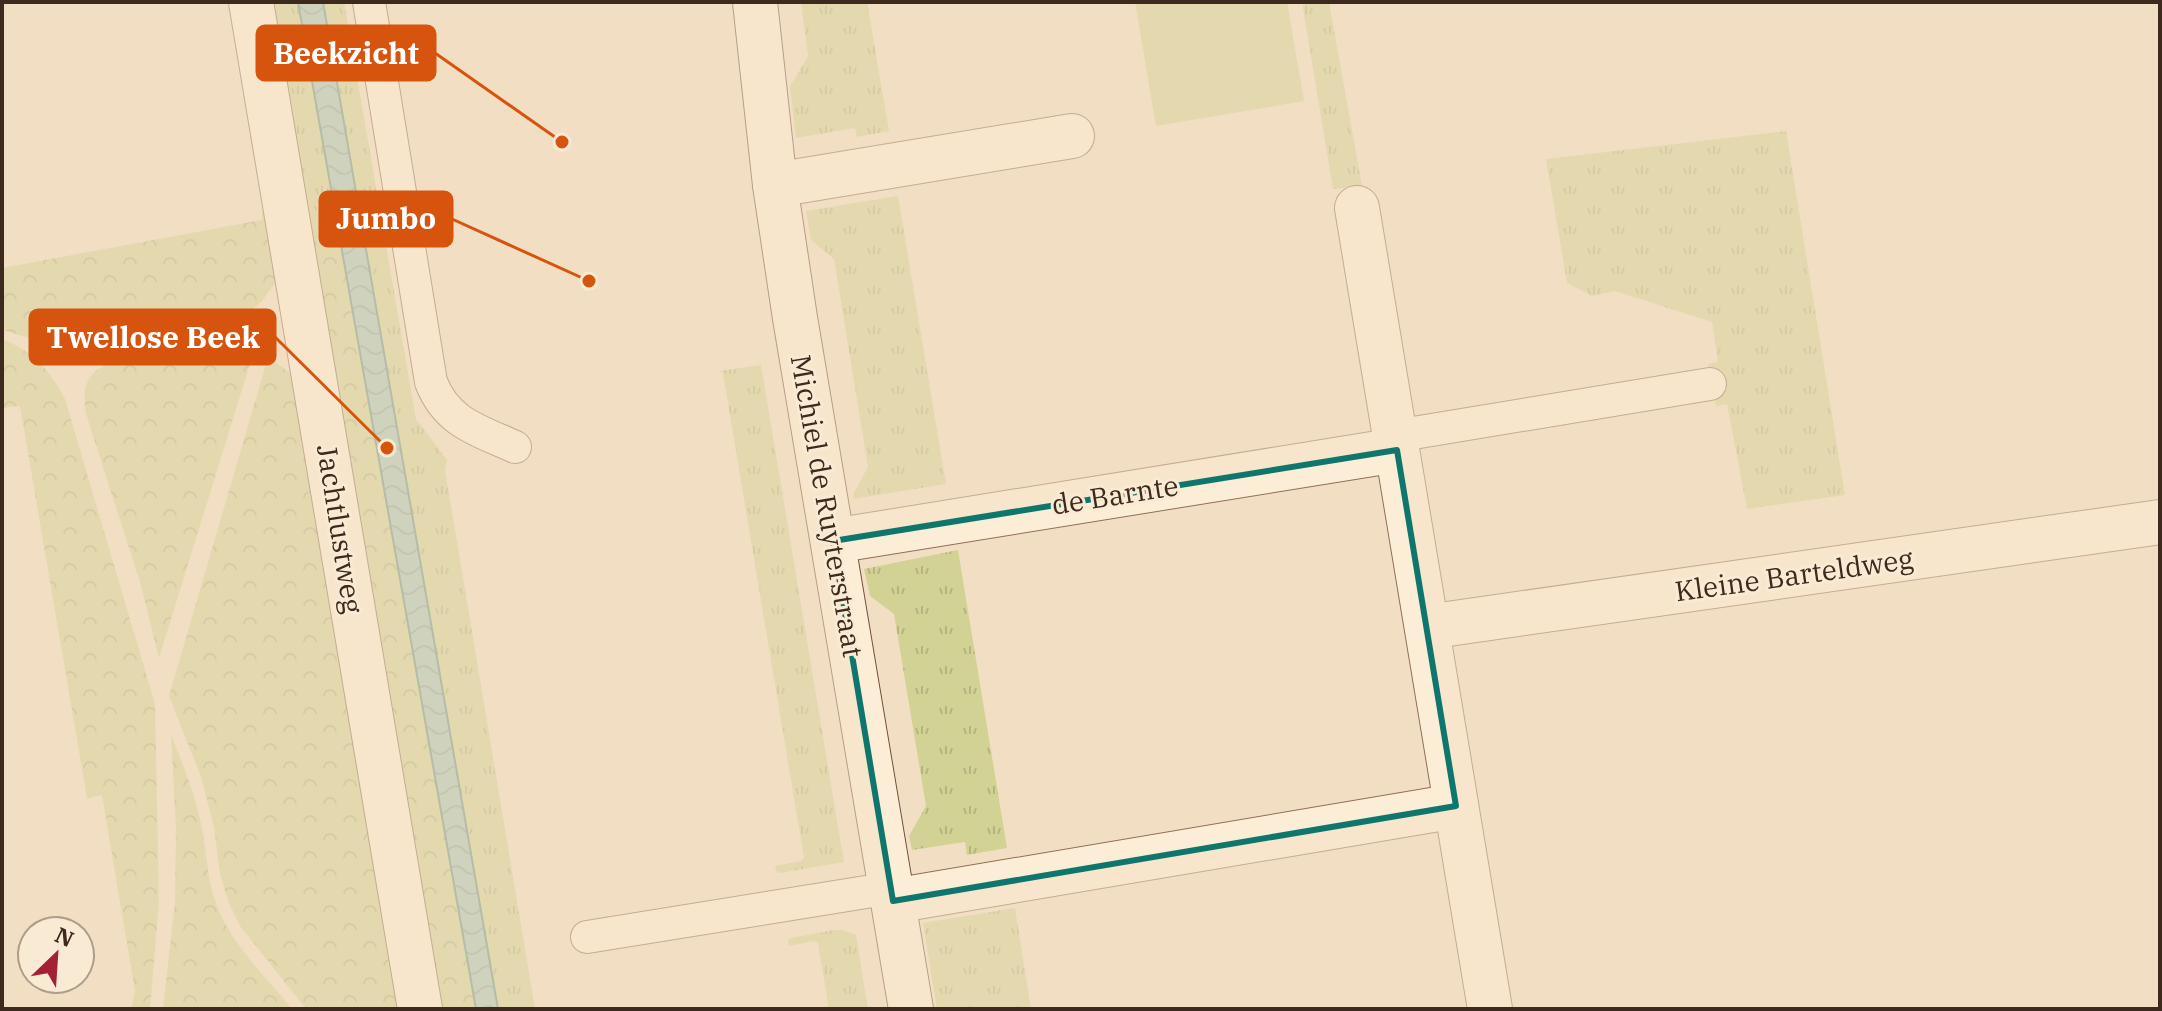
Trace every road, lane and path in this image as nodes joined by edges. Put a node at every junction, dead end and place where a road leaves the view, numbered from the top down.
1 (251, 2) edge
2 (369, 2) edge
3 (755, 2) edge
4 (1072, 136) dead end
5 (775, 185) junction
6 (1357, 208) dead end
7 (1710, 384) dead end
8 (1396, 443) junction
9 (515, 447) dead end
10 (2160, 522) edge
11 (833, 541) junction
12 (1427, 627) junction
13 (1456, 806) junction
14 (892, 894) junction
15 (587, 937) dead end
16 (420, 1009) edge
17 (911, 1009) edge
18 (1490, 1009) edge

1 - 16 street, Jachtlustweg
2 - 9 lane
3 - 5 street, Michiel de Ruyterstraat
4 - 5 street
5 - 11 street, Michiel de Ruyterstraat
6 - 8 street
7 - 8 lane
8 - 11 street, de Barnte
8 - 12 street
10 - 12 street, Kleine Barteldweg
11 - 14 street, Michiel de Ruyterstraat
12 - 13 street
13 - 14 street
13 - 18 street
14 - 15 lane
14 - 17 street, Michiel de Ruyterstraat

